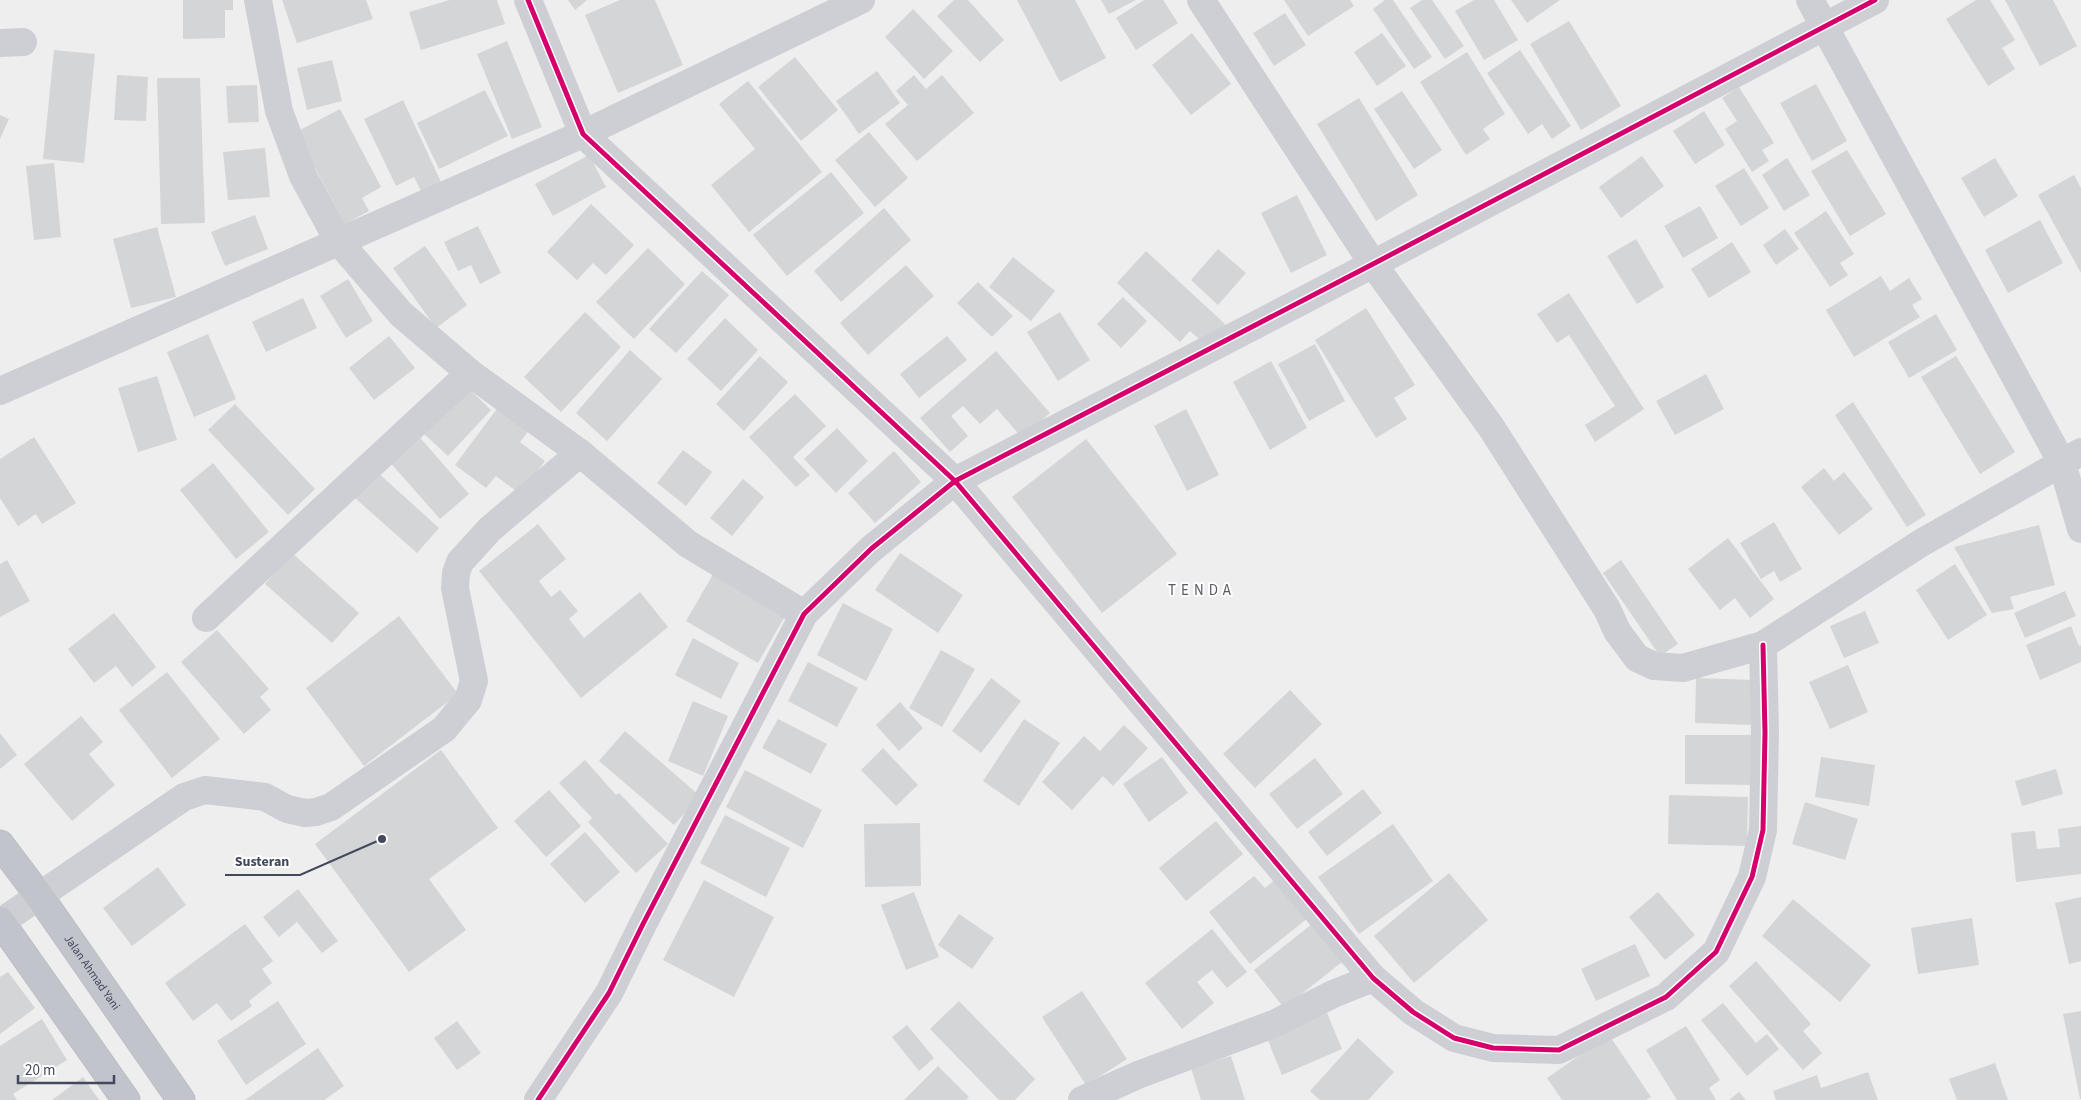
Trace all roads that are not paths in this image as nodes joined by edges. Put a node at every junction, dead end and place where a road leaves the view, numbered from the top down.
1 (258, 0) edge
2 (528, 0) edge
3 (861, 0) edge
4 (1201, 0) edge
5 (1810, 0) edge
6 (1875, 0) edge
7 (1825, 27) junction
8 (583, 134) junction
9 (339, 242) junction
10 (1373, 264) junction
11 (470, 373) junction
12 (0, 391) edge
13 (580, 453) junction
14 (2072, 457) edge
15 (955, 481) junction
16 (2081, 529) edge
17 (804, 614) junction
18 (206, 618) dead end
19 (1763, 645) junction
20 (0, 844) edge
21 (40, 897) junction
22 (0, 921) edge
23 (1373, 978) junction
24 (126, 1100) edge
25 (181, 1100) edge
26 (538, 1100) edge
27 (1082, 1100) edge

1 - 9 street
2 - 8 street
3 - 8 street
4 - 10 street
5 - 7 street
6 - 7 street
7 - 10 street
7 - 14 street
8 - 9 street
8 - 15 street
9 - 11 street
9 - 12 street
10 - 15 street
10 - 19 street
11 - 13 street
11 - 18 street
13 - 17 street
13 - 21 street
14 - 16 street
14 - 19 street
15 - 17 street
15 - 23 street
17 - 26 street
19 - 23 street
20 - 21 highway, Jalan Ahmad Yani
21 - 22 street
21 - 25 highway, Jalan Ahmad Yani
22 - 24 highway
23 - 27 street

